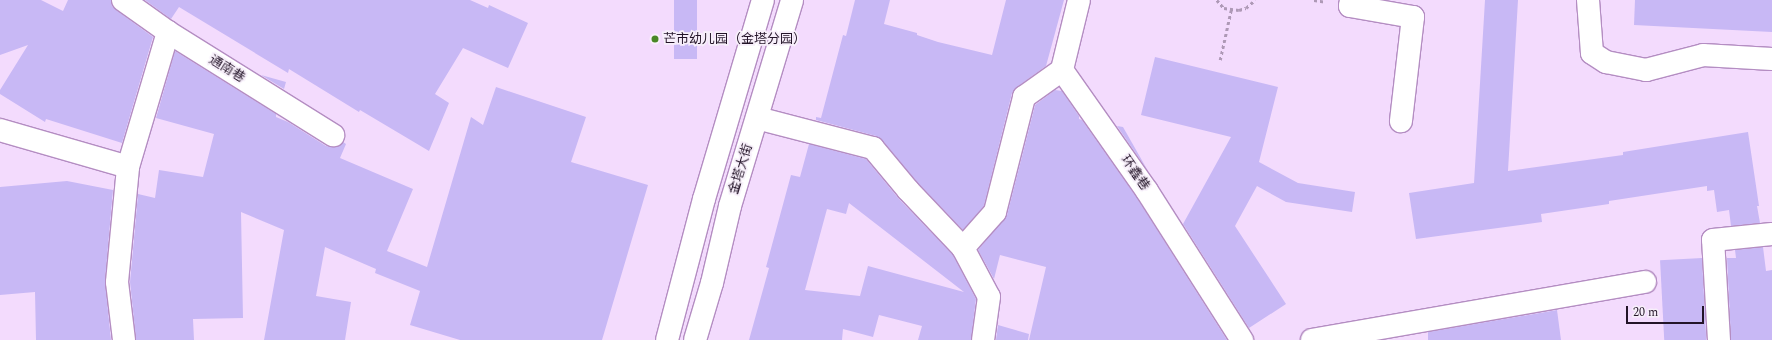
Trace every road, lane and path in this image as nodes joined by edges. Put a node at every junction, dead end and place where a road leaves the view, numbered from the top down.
1 (123, 0) edge
2 (763, 0) edge
3 (792, 0) edge
4 (1079, 0) edge
5 (1216, 0) edge
6 (1255, 0) edge
7 (1351, 0) edge
8 (1588, 0) edge
9 (1231, 10) junction
10 (168, 32) junction
11 (1772, 59) edge
12 (1220, 60) dead end
13 (1062, 70) junction
14 (757, 118) junction
15 (1401, 121) dead end
16 (0, 130) edge
17 (333, 135) dead end
18 (128, 167) junction
19 (1772, 234) edge
20 (963, 248) junction
21 (1645, 282) dead end
22 (124, 340) edge
23 (667, 340) edge
24 (695, 340) edge
25 (983, 340) edge
26 (1242, 340) edge
27 (1312, 340) edge
28 (1718, 340) edge

1 - 10 street, 通南巷
2 - 23 street, 金塔大街
3 - 14 street, 金塔大街
4 - 13 street
5 - 9 path
6 - 9 path
7 - 15 street
8 - 11 street
9 - 12 path
10 - 17 street, 通南巷
10 - 18 street
13 - 20 street
13 - 26 street, 环鑫巷
14 - 20 street
14 - 24 street, 金塔大街
16 - 18 street
18 - 22 street
19 - 28 street
20 - 25 street
21 - 27 street

